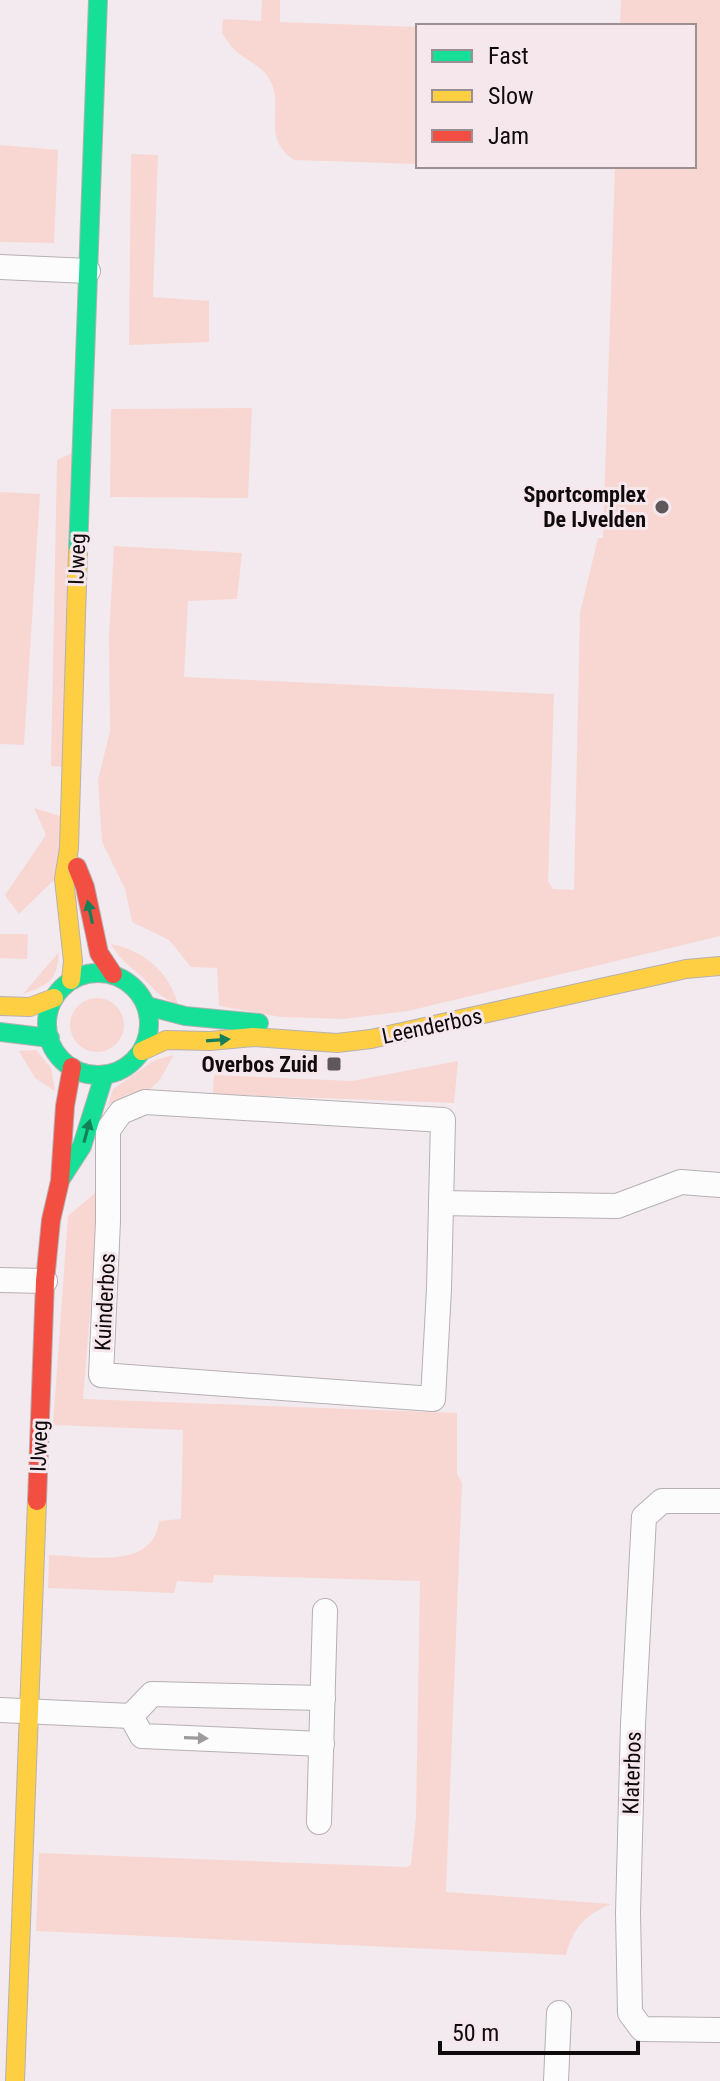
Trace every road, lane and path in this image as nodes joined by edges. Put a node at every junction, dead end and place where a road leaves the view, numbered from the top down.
1 (98, 0) edge
2 (0, 267) edge
3 (88, 271) junction
4 (69, 848) junction
5 (720, 952) edge
6 (720, 966) edge
7 (113, 974) junction
8 (71, 980) junction
9 (54, 998) junction
10 (0, 1006) edge
11 (147, 1006) junction
12 (0, 1032) edge
13 (50, 1038) junction
14 (142, 1051) junction
15 (72, 1067) junction
16 (104, 1076) junction
17 (60, 1181) junction
18 (720, 1185) edge
19 (441, 1203) junction
20 (0, 1280) edge
21 (45, 1281) junction
22 (720, 1501) edge
23 (325, 1611) dead end
24 (323, 1698) junction
25 (0, 1710) edge
26 (29, 1712) junction
27 (131, 1716) junction
28 (322, 1744) junction
29 (319, 1822) dead end
30 (559, 2013) dead end
31 (720, 2030) edge
32 (15, 2081) edge
33 (556, 2081) edge

1 - 3 street, IJweg
2 - 3 street
3 - 4 street, IJweg
7 -> 4 street, IJweg
4 - 8 street, IJweg
5 - 11 street, Leenderbos
14 -> 6 street, Leenderbos
7 - 8 street
7 - 11 street
8 - 9 street
9 - 10 street
9 - 13 street
11 - 14 street
12 - 13 street
13 - 15 street
14 - 16 street
15 - 16 street
15 - 17 street, IJweg
17 -> 16 street, IJweg
17 - 21 street, IJweg
18 - 19 street
19 - 19 street, Kuinderbos
20 - 21 street
21 - 26 street, IJweg
22 - 31 street, Klaterbos
23 - 24 street
24 - 27 street
24 - 28 street
25 - 26 street
26 - 27 street
26 - 32 street, IJweg
27 -> 28 street
28 - 29 street
30 - 33 street

